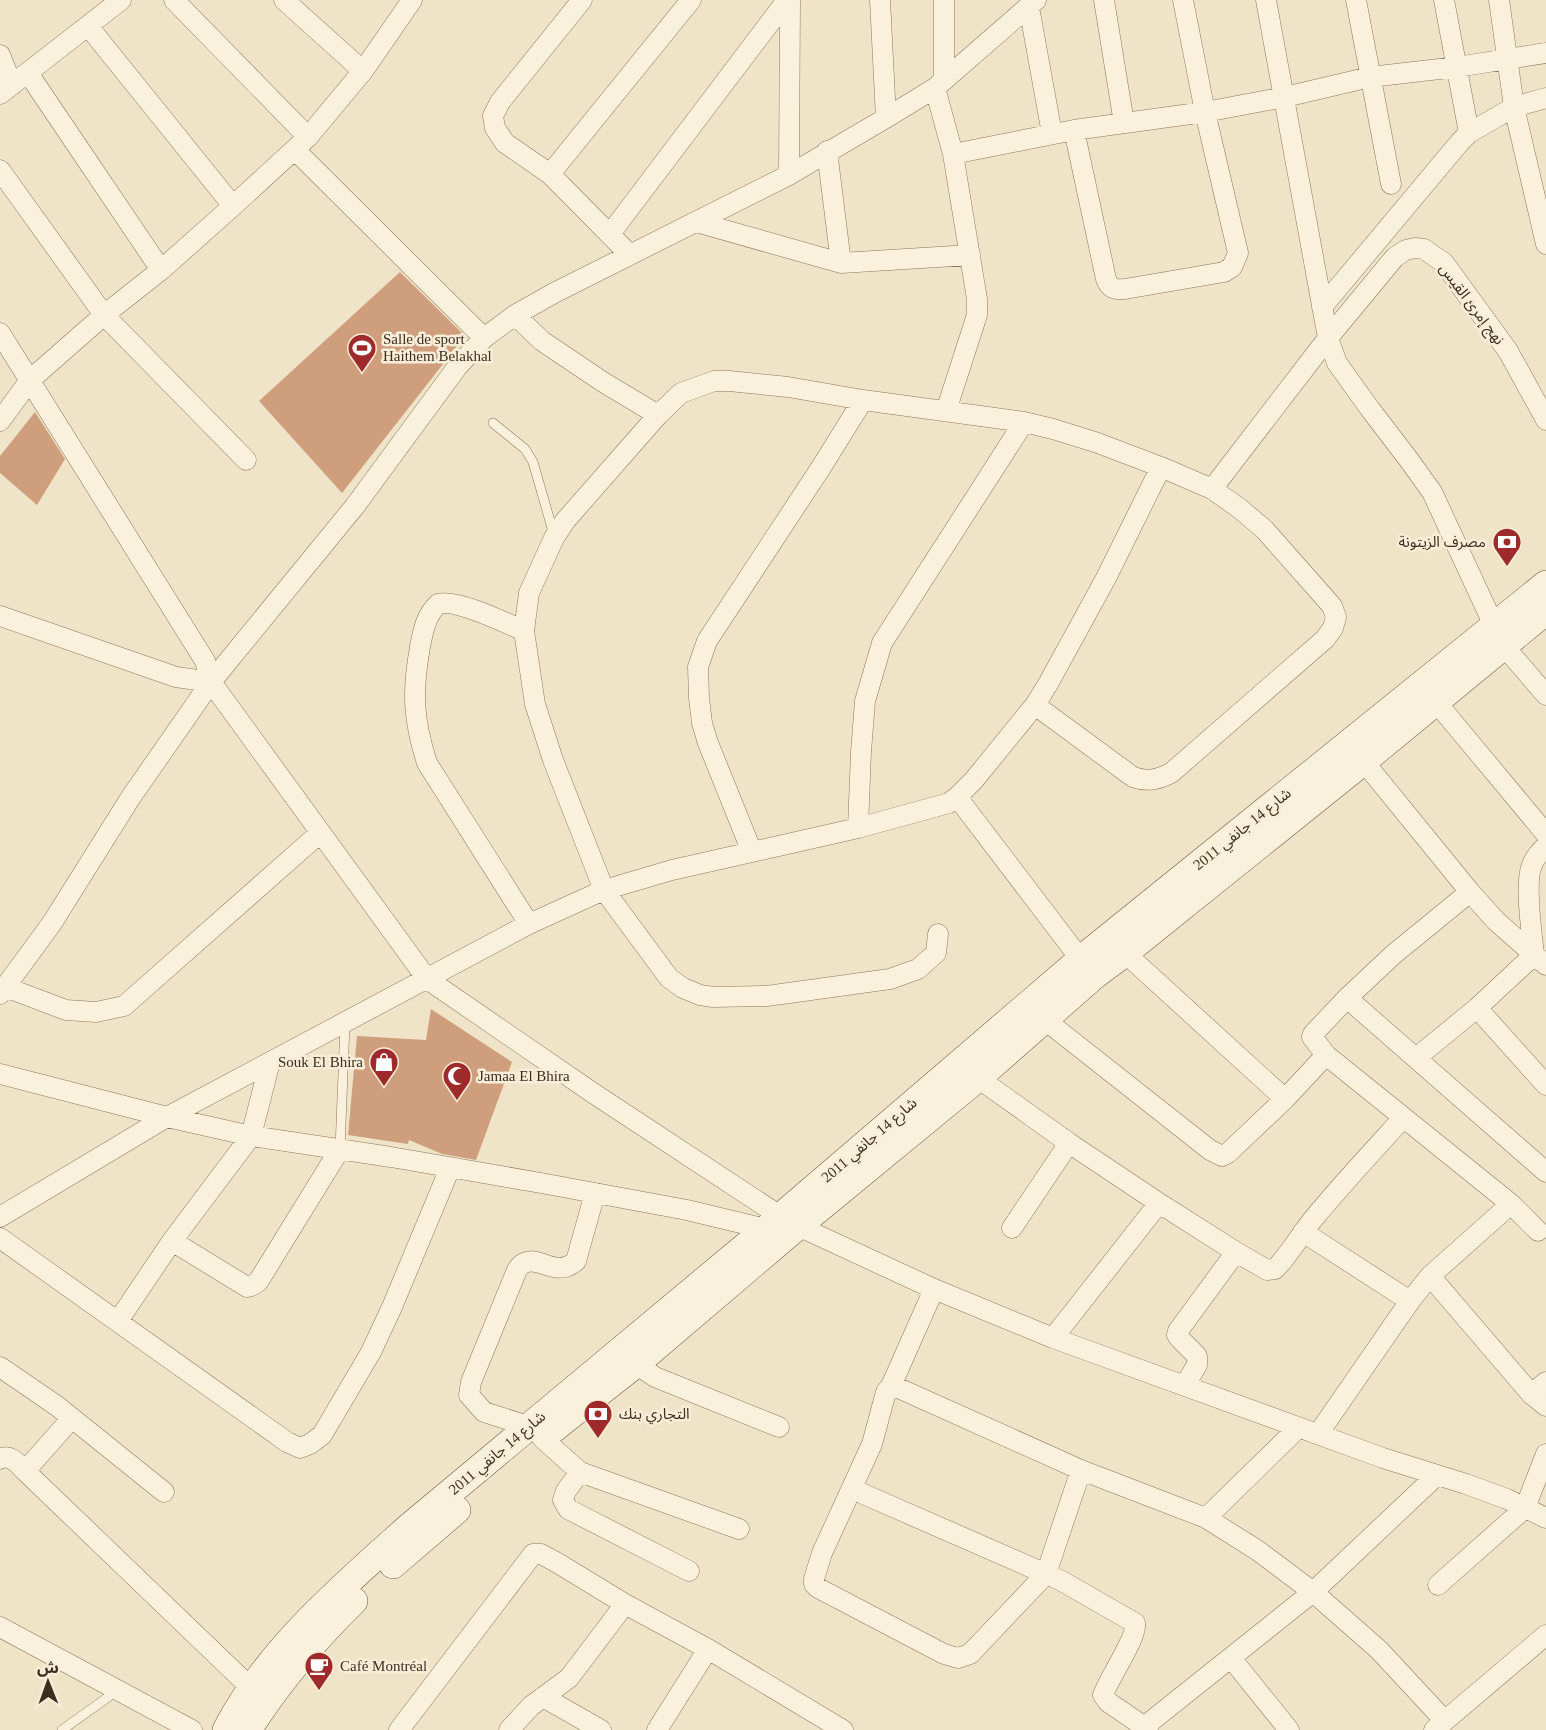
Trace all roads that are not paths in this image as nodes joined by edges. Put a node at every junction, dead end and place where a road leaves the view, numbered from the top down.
1 (121, 0) edge
2 (174, 0) edge
3 (284, 0) edge
4 (412, 0) edge
5 (582, 0) edge
6 (691, 0) edge
7 (788, 0) edge
8 (880, 0) edge
9 (944, 0) edge
10 (1104, 0) edge
11 (1183, 0) edge
12 (1266, 0) edge
13 (1356, 0) edge
14 (1444, 0) edge
15 (1499, 0) edge
16 (1033, 3) edge
17 (88, 26) junction
18 (1546, 53) edge
19 (0, 55) edge
20 (1508, 59) junction
21 (1457, 67) junction
22 (363, 71) junction
23 (28, 73) junction
24 (1370, 77) junction
25 (939, 83) junction
26 (6, 90) edge
27 (1285, 97) junction
28 (1546, 98) edge
29 (1515, 107) junction
30 (1205, 112) junction
31 (886, 118) junction
32 (1124, 123) junction
33 (1074, 130) junction
34 (1469, 133) junction
35 (1052, 134) junction
36 (301, 144) junction
37 (827, 151) junction
38 (953, 154) junction
39 (0, 170) edge
40 (550, 174) junction
41 (789, 175) junction
42 (1391, 184) dead end
43 (233, 206) junction
44 (696, 222) junction
45 (610, 234) junction
46 (1546, 244) edge
47 (630, 255) junction
48 (970, 255) junction
49 (841, 263) junction
50 (161, 270) junction
51 (1322, 307) junction
52 (104, 315) junction
53 (515, 315) junction
54 (0, 333) edge
55 (484, 338) junction
56 (1328, 338) junction
57 (30, 380) junction
58 (863, 400) junction
59 (946, 411) junction
60 (657, 415) junction
61 (1546, 420) edge
62 (0, 421) edge
63 (1024, 422) junction
64 (493, 423) dead end
65 (246, 460) dead end
66 (1161, 467) junction
67 (1212, 489) junction
68 (554, 538) junction
69 (1546, 584) edge
70 (1546, 611) edge
71 (0, 616) edge
72 (524, 631) junction
73 (1499, 635) junction
74 (211, 682) junction
75 (1546, 695) edge
76 (1436, 702) junction
77 (1035, 705) junction
78 (1356, 752) junction
79 (957, 797) junction
80 (858, 828) junction
81 (320, 833) junction
82 (1546, 834) edge
83 (1546, 846) edge
84 (752, 852) junction
85 (604, 890) junction
86 (1470, 892) junction
87 (529, 924) junction
88 (938, 934) dead end
89 (1125, 953) junction
90 (1542, 958) edge
91 (1087, 968) junction
92 (427, 980) junction
93 (3, 991) edge
94 (1347, 998) junction
95 (1478, 1008) junction
96 (1045, 1020) junction
97 (345, 1023) junction
98 (1326, 1055) junction
99 (1416, 1058) junction
100 (270, 1062) junction
101 (0, 1074) edge
102 (978, 1078) junction
103 (1546, 1085) edge
104 (1285, 1098) junction
105 (167, 1117) junction
106 (1403, 1118) junction
107 (251, 1136) junction
108 (1069, 1143) junction
109 (340, 1149) junction
110 (450, 1168) junction
111 (1546, 1172) edge
112 (595, 1193) junction
113 (1159, 1203) junction
114 (1511, 1204) junction
115 (0, 1217) edge
116 (781, 1224) junction
117 (1012, 1228) dead end
118 (1538, 1231) dead end
119 (1303, 1232) junction
120 (0, 1238) edge
121 (172, 1241) junction
122 (1236, 1252) junction
123 (1430, 1276) junction
124 (933, 1289) junction
125 (1410, 1301) junction
126 (118, 1321) junction
127 (1053, 1338) junction
128 (636, 1364) junction
129 (0, 1367) edge
130 (1185, 1385) junction
131 (891, 1386) junction
132 (1541, 1394) edge
133 (72, 1418) junction
134 (779, 1427) dead end
135 (1298, 1428) junction
136 (535, 1432) junction
137 (1318, 1434) junction
138 (1546, 1454) edge
139 (0, 1459) edge
140 (1082, 1470) junction
141 (25, 1471) junction
142 (580, 1472) junction
143 (1437, 1475) junction
144 (852, 1489) junction
145 (164, 1492) dead end
146 (1524, 1508) junction
147 (1206, 1518) junction
148 (1546, 1518) edge
149 (739, 1529) dead end
150 (689, 1571) dead end
151 (1046, 1574) junction
152 (1438, 1585) dead end
153 (1313, 1592) junction
154 (625, 1604) junction
155 (0, 1627) edge
156 (1546, 1635) edge
157 (708, 1649) junction
158 (1231, 1658) junction
159 (251, 1688) junction
160 (118, 1690) junction
161 (543, 1697) junction
162 (1439, 1725) edge
163 (1146, 1729) edge
164 (62, 1730) edge
165 (192, 1730) edge
166 (226, 1730) edge
167 (248, 1730) edge
168 (399, 1730) edge
169 (509, 1730) edge
170 (601, 1730) edge
171 (657, 1730) edge
172 (843, 1730) edge
173 (1289, 1730) edge

1 - 17 street
2 - 36 street
3 - 22 street
4 - 22 street
5 - 40 street
6 - 40 street
7 - 41 street
7 - 45 street
8 - 31 street
9 - 25 street
10 - 32 street
11 - 30 street
12 - 27 street
13 - 24 street
14 - 21 street
15 - 20 street
16 - 25 street
16 - 35 street
17 - 23 street
17 - 43 street
18 - 20 street
19 - 26 street
20 - 21 street
20 - 29 street
21 - 24 street
21 - 34 street
22 - 36 street
23 - 26 street
23 - 50 street
24 - 27 street
24 - 42 street
25 - 31 street
25 - 38 street
27 - 30 street
27 - 51 street
28 - 29 street
29 - 34 street
29 - 46 street
30 - 32 street
30 - 33 street
31 - 37 street
32 - 33 street
33 - 35 street
34 - 51 street
35 - 38 street
36 - 43 street
36 - 55 street
37 - 41 street
37 - 49 street
38 - 48 street
39 - 52 street
40 - 45 street
41 - 44 street
43 - 50 street
44 - 47 street
44 - 49 street
45 - 47 street
47 - 53 street
48 - 49 street
48 - 59 street
50 - 52 street
51 - 56 street
52 - 57 street
52 - 65 street
53 - 55 street
53 - 60 street
54 - 57 street
55 - 74 street
56 - 61 street, نهج إمرئ القيس
56 - 67 street
56 - 73 street
57 - 62 street
57 - 74 street
58 - 59 street
58 - 60 street
58 - 84 street
59 - 63 street
60 - 68 street
63 - 66 street
63 - 80 street
64 - 68 lane
66 - 67 street
66 - 77 street
67 - 77 street
68 - 72 street
69 - 73 main road, شارع 14 جانفي 2011
70 - 73 main road, شارع 14 جانفي 2011
71 - 74 street
72 - 85 street
72 - 87 street
73 - 75 street
73 - 76 main road, شارع 14 جانفي 2011
73 - 78 main road, شارع 14 جانفي 2011
74 - 81 street
74 - 93 street
76 - 78 main road, شارع 14 جانفي 2011
76 - 82 street
77 - 79 street
78 - 86 street
78 - 89 main road, شارع 14 جانفي 2011
78 - 91 main road, شارع 14 جانفي 2011
79 - 80 street
79 - 91 street
80 - 84 street
81 - 92 street
81 - 93 street
83 - 90 street
84 - 85 street
85 - 87 street
85 - 88 street
86 - 90 street
86 - 94 street
87 - 92 street
89 - 91 main road, شارع 14 جانفي 2011
89 - 104 street
90 - 95 street
91 - 96 main road, شارع 14 جانفي 2011
91 - 116 main road, شارع 14 جانفي 2011
92 - 97 street
92 - 116 street
94 - 98 street
94 - 99 street
95 - 99 street
95 - 103 street
96 - 102 main road, شارع 14 جانفي 2011
96 - 104 street
97 - 100 street
97 - 109 lane
98 - 104 street
98 - 106 street
99 - 111 street
100 - 105 street
100 - 107 street
101 - 105 street
102 - 108 street
102 - 116 main road, شارع 14 جانفي 2011
105 - 107 street
105 - 115 street
106 - 114 street
106 - 119 street
107 - 109 street
107 - 121 street
108 - 113 street
108 - 117 street
109 - 110 street
109 - 121 street
110 - 112 street
110 - 126 street
112 - 116 street
112 - 136 street
113 - 122 street
113 - 127 street
114 - 118 street
114 - 123 street
116 - 124 street
116 - 128 main road, شارع 14 جانفي 2011
116 - 136 main road, شارع 14 جانفي 2011
119 - 122 street
119 - 125 street
120 - 126 street
121 - 126 street
122 - 130 street
123 - 125 street
123 - 132 street
124 - 127 street
124 - 131 street
125 - 137 street
127 - 130 street
128 - 134 street
128 - 136 main road, شارع 14 جانفي 2011
129 - 133 street
130 - 135 street
131 - 140 street
131 - 144 street
133 - 141 street
133 - 145 street
135 - 137 street
135 - 147 street
136 - 142 street
136 - 159 main road, شارع 14 جانفي 2011
136 - 167 main road, شارع 14 جانفي 2011
137 - 143 street
138 - 146 street
139 - 141 street
140 - 147 street
140 - 151 street
141 - 159 street
142 - 149 street
142 - 150 street
143 - 146 street
143 - 153 street
144 - 151 street
144 - 151 street
146 - 148 street
146 - 152 street
147 - 153 street
151 - 163 street
153 - 158 street
153 - 162 street
154 - 157 street
154 - 161 street
154 - 168 street
155 - 160 street
156 - 162 street
157 - 171 street
157 - 172 street
158 - 163 street
158 - 173 street
159 - 166 main road, شارع 14 جانفي 2011
160 - 164 lane
160 - 165 street
161 - 169 street
161 - 170 street

